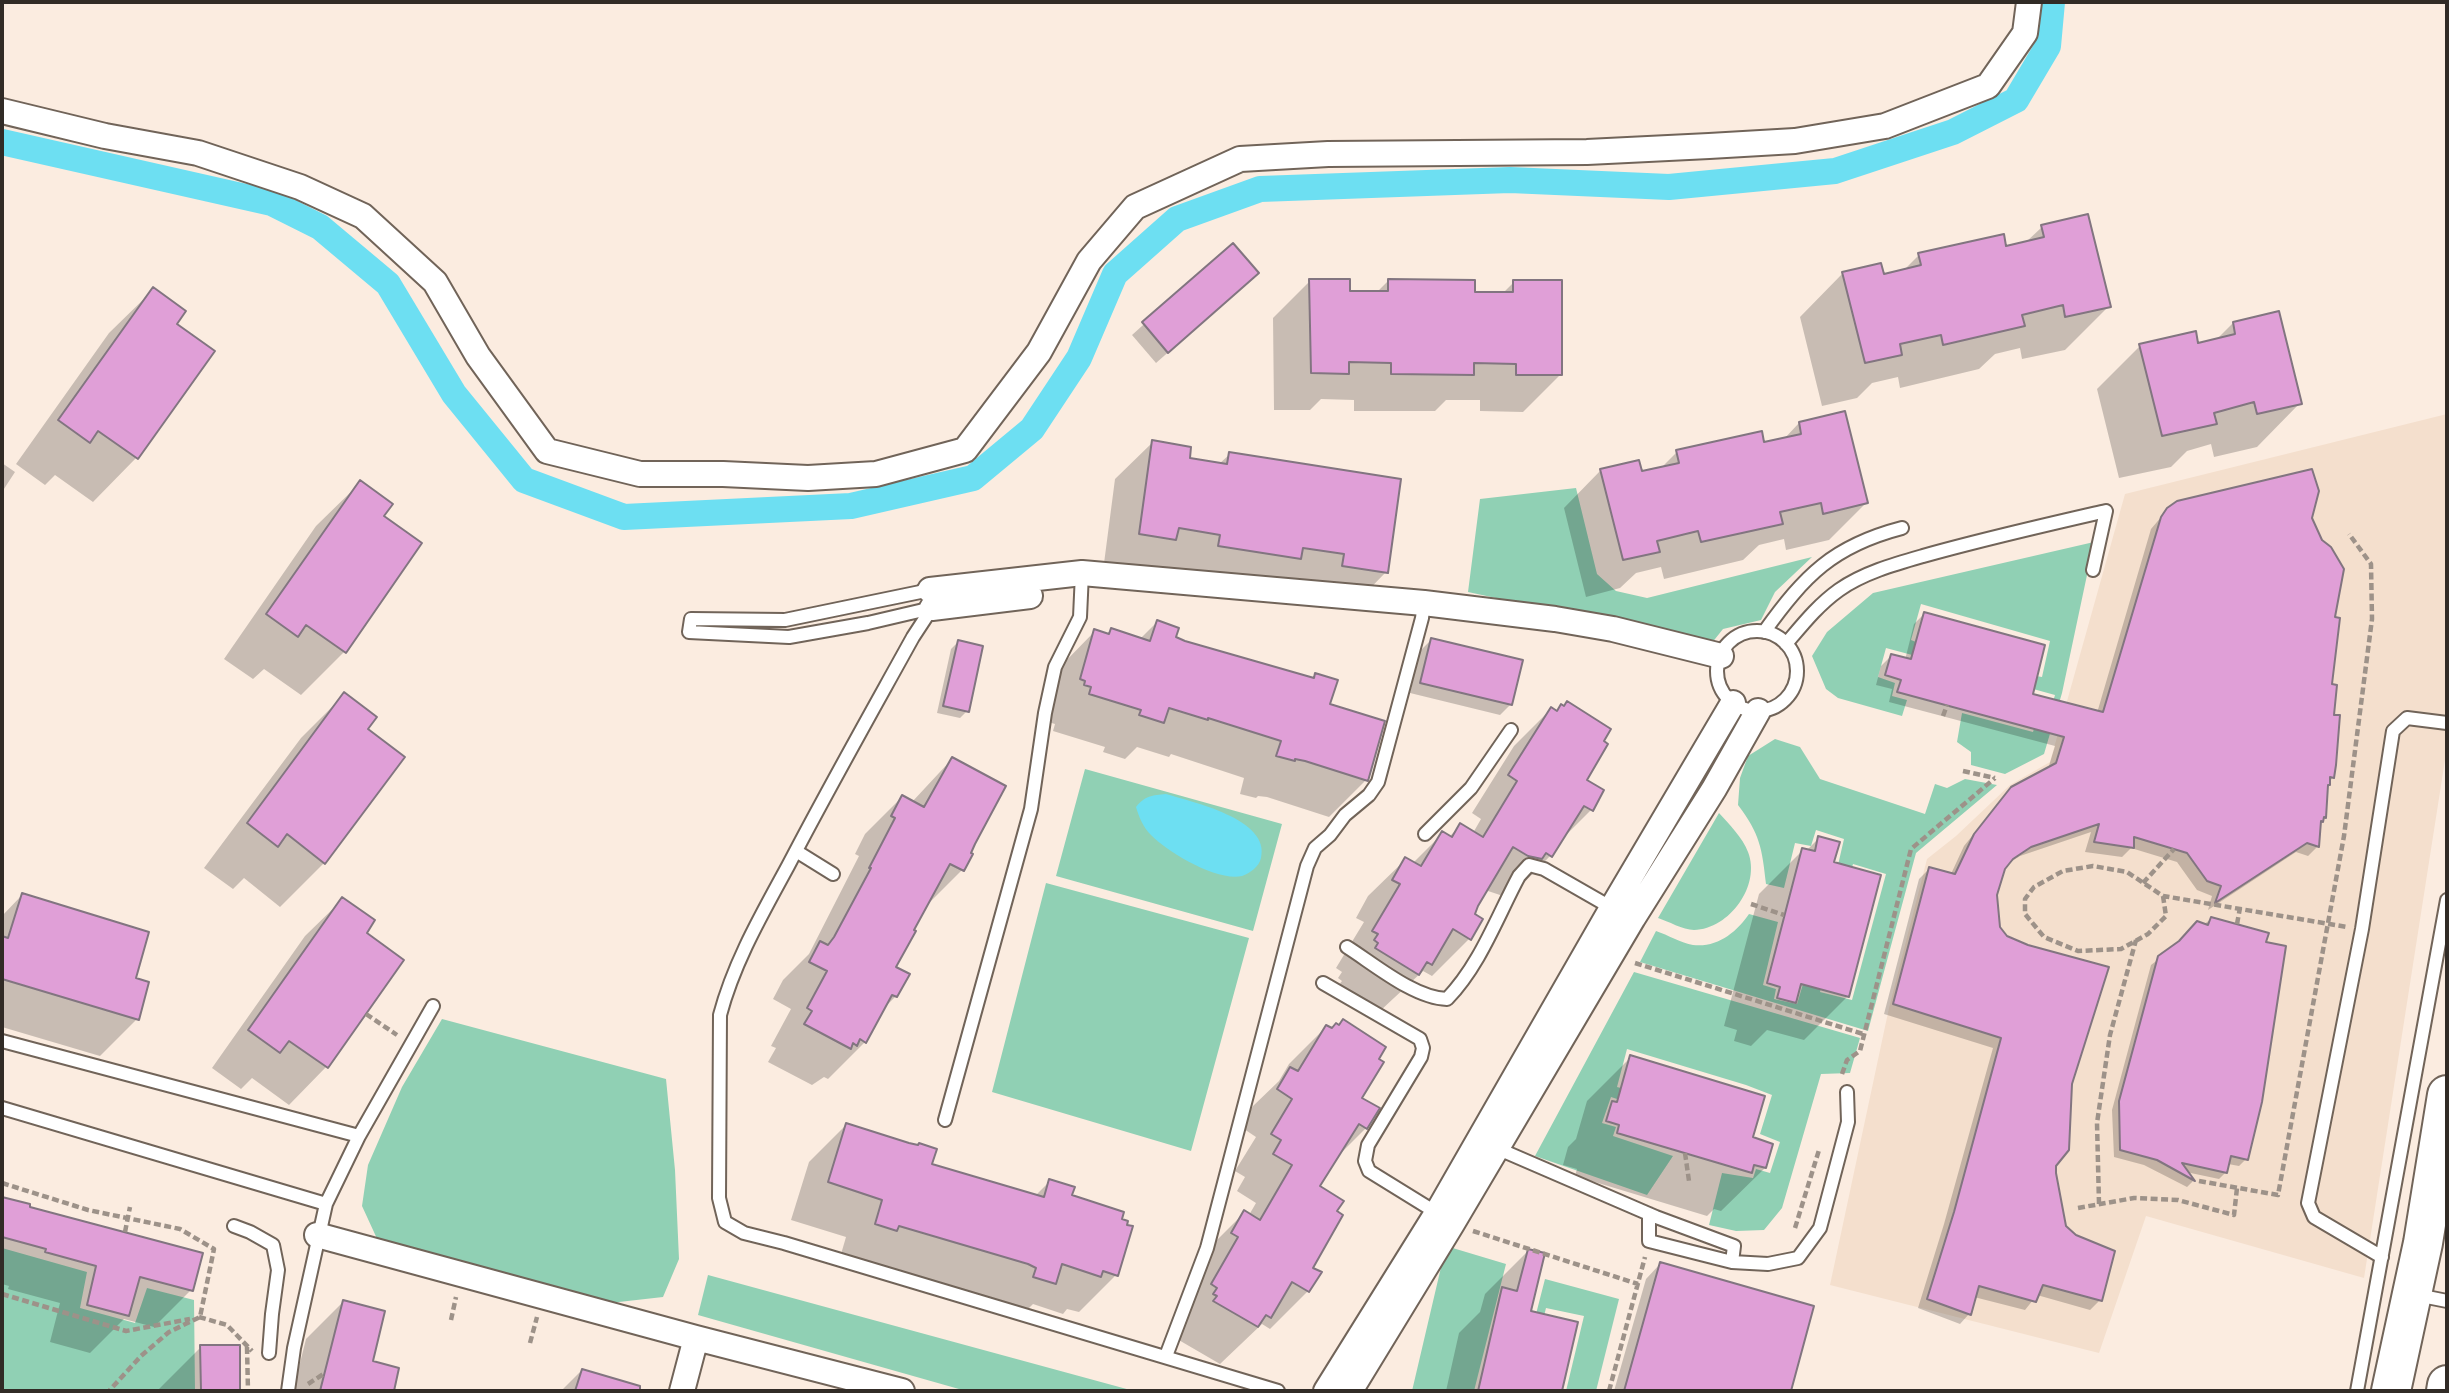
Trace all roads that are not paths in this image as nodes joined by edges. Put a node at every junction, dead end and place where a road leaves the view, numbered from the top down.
1 (2029, 2) edge
2 (2, 111) edge
3 (1902, 528) dead end
4 (2093, 570) dead end
5 (1082, 582) junction
6 (931, 599) junction
7 (1423, 611) junction
8 (1764, 632) junction
9 (1786, 644) junction
10 (1719, 662) junction
11 (1733, 704) junction
12 (1758, 711) junction
13 (2447, 723) edge
14 (1511, 730) dead end
15 (1425, 834) dead end
16 (796, 851) junction
17 (833, 874) dead end
18 (2447, 900) edge
19 (1622, 906) junction
20 (1347, 947) dead end
21 (1323, 984) dead end
22 (433, 1006) dead end
23 (2, 1041) edge
24 (1847, 1092) dead end
25 (2447, 1095) edge
26 (2, 1108) edge
27 (945, 1120) dead end
28 (359, 1136) junction
29 (1487, 1144) junction
30 (326, 1204) junction
31 (1649, 1213) junction
32 (1445, 1219) junction
33 (234, 1226) dead end
34 (317, 1235) junction
35 (2382, 1257) junction
36 (1732, 1262) junction
37 (2430, 1298) edge
38 (696, 1338) junction
39 (264, 1356) road end
40 (1166, 1356) junction
41 (2447, 1385) edge
42 (288, 1391) edge
43 (682, 1391) edge
44 (902, 1391) edge
45 (1278, 1391) edge
46 (1326, 1391) edge
47 (1350, 1391) edge
48 (2357, 1391) edge
49 (2391, 1391) edge
50 (2446, 1391) edge

1 - 2 street
3 - 8 lane
4 - 9 lane
5 - 6 street
5 - 7 street
5 - 27 lane
6 - 6 lane
6 - 16 lane
7 - 10 street
7 - 40 lane
8 - 9 lane
8 - 10 lane
9 - 12 lane
10 - 11 lane
11 - 12 lane
11 - 19 street
12 - 19 street
13 - 35 lane
14 - 15 lane
16 - 17 lane
16 - 40 lane
18 - 35 lane
19 - 20 lane
19 - 29 street
19 - 29 street
21 - 32 lane
22 - 28 lane
23 - 28 lane
24 - 36 lane
25 - 37 main road
26 - 30 lane
28 - 30 lane
29 - 31 lane
29 - 32 street
30 - 34 lane
31 - 36 lane
31 - 36 lane
32 - 46 street
32 - 47 street
33 - 39 lane
34 - 38 street
34 - 42 lane
35 - 48 lane
37 - 49 main road
38 - 43 street
38 - 44 street
40 - 45 lane
41 - 50 main road

